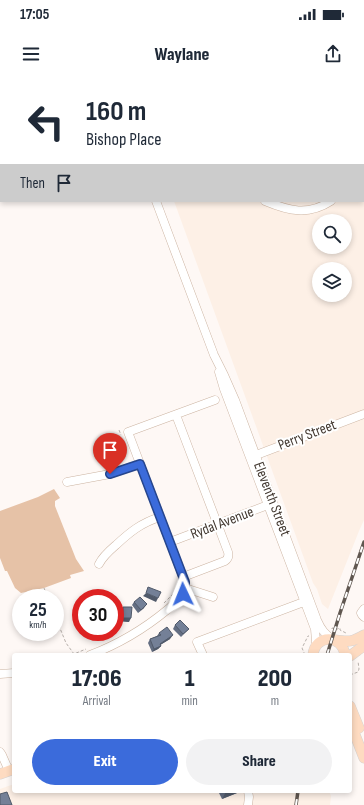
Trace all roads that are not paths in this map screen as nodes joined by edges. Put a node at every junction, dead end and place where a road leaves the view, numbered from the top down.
1 (268, 202) edge
2 (329, 202) edge
3 (156, 203) edge
4 (215, 400) dead end
5 (364, 414) edge
6 (176, 415) junction
7 (252, 456) junction
8 (140, 464) junction
9 (67, 482) dead end
10 (271, 504) junction
11 (160, 517) junction
12 (218, 524) junction
13 (170, 542) junction
14 (99, 564) dead end
15 (183, 577) junction
16 (181, 588) junction
17 (213, 597) dead end
18 (307, 601) junction
19 (364, 609) edge
20 (364, 617) edge
21 (364, 635) edge
22 (334, 640) junction
23 (364, 646) edge
24 (88, 652) edge
25 (312, 652) edge
26 (202, 653) edge
27 (344, 653) edge
28 (352, 654) edge
29 (12, 673) edge
30 (0, 674) edge
31 (352, 713) edge
32 (352, 726) edge
33 (363, 750) edge
34 (0, 752) edge
35 (8, 771) edge
36 (248, 793) edge
37 (248, 805) edge

1 - 2 street
3 - 7 street, Eleventh Street
4 - 6 street
5 - 7 street, Perry Street
6 - 8 street
6 - 12 street
7 - 10 street, Eleventh Street
8 - 9 street
8 - 11 street
10 - 12 street, Rydal Avenue
10 - 18 street, Eleventh Street
11 - 13 street
11 - 14 street
12 - 13 street, Rydal Avenue
12 - 15 street
13 - 15 street
15 - 16 street
16 - 17 street
16 - 24 street
18 - 22 street, Eleventh Street
18 - 25 street, Eleventh Street
18 - 26 street
19 - 20 street
21 - 22 main road
22 - 25 main road
22 - 27 main road
23 - 28 main road
29 - 30 street
31 - 33 main road
32 - 33 main road
34 - 35 street
36 - 37 street

